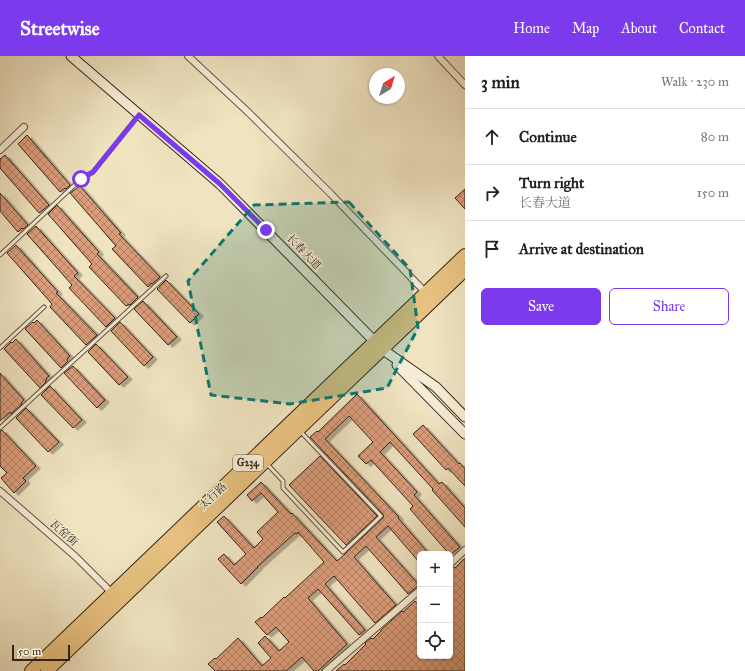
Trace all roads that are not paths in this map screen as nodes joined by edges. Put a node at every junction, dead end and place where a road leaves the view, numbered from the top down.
1 (71, 56) edge
2 (188, 56) edge
3 (438, 56) edge
4 (465, 84) edge
5 (139, 115) junction
6 (24, 127) dead end
7 (0, 150) edge
8 (0, 255) edge
9 (465, 255) edge
10 (465, 270) edge
11 (166, 276) dead end
12 (426, 293) junction
13 (44, 307) dead end
14 (379, 346) junction
15 (0, 348) edge
16 (465, 417) edge
17 (0, 428) edge
18 (299, 430) junction
19 (465, 434) edge
20 (265, 462) junction
21 (0, 491) edge
22 (465, 550) edge
23 (453, 561) edge
24 (112, 593) junction
25 (417, 593) edge
26 (32, 671) edge
27 (47, 671) edge
28 (326, 671) edge

1 - 5 main road, 长春大道
2 - 12 street
3 - 4 street
5 - 8 lane
5 - 14 main road, 长春大道
6 - 7 street
9 - 12 highway, 太行路 / G234
10 - 14 highway, 太行路 / G234
11 - 17 lane
12 - 14 highway, 太行路 / G234
13 - 15 lane
14 - 16 main road, 长春大道
14 - 18 highway, 太行路 / G234
14 - 19 main road
14 - 24 highway, 太行路 / G234
18 - 20 highway, 太行路 / G234
18 - 20 lane
20 - 27 highway, 太行路 / G234
21 - 24 street, 瓦窑街
22 - 23 street
24 - 26 highway, 太行路 / G234
25 - 28 street

